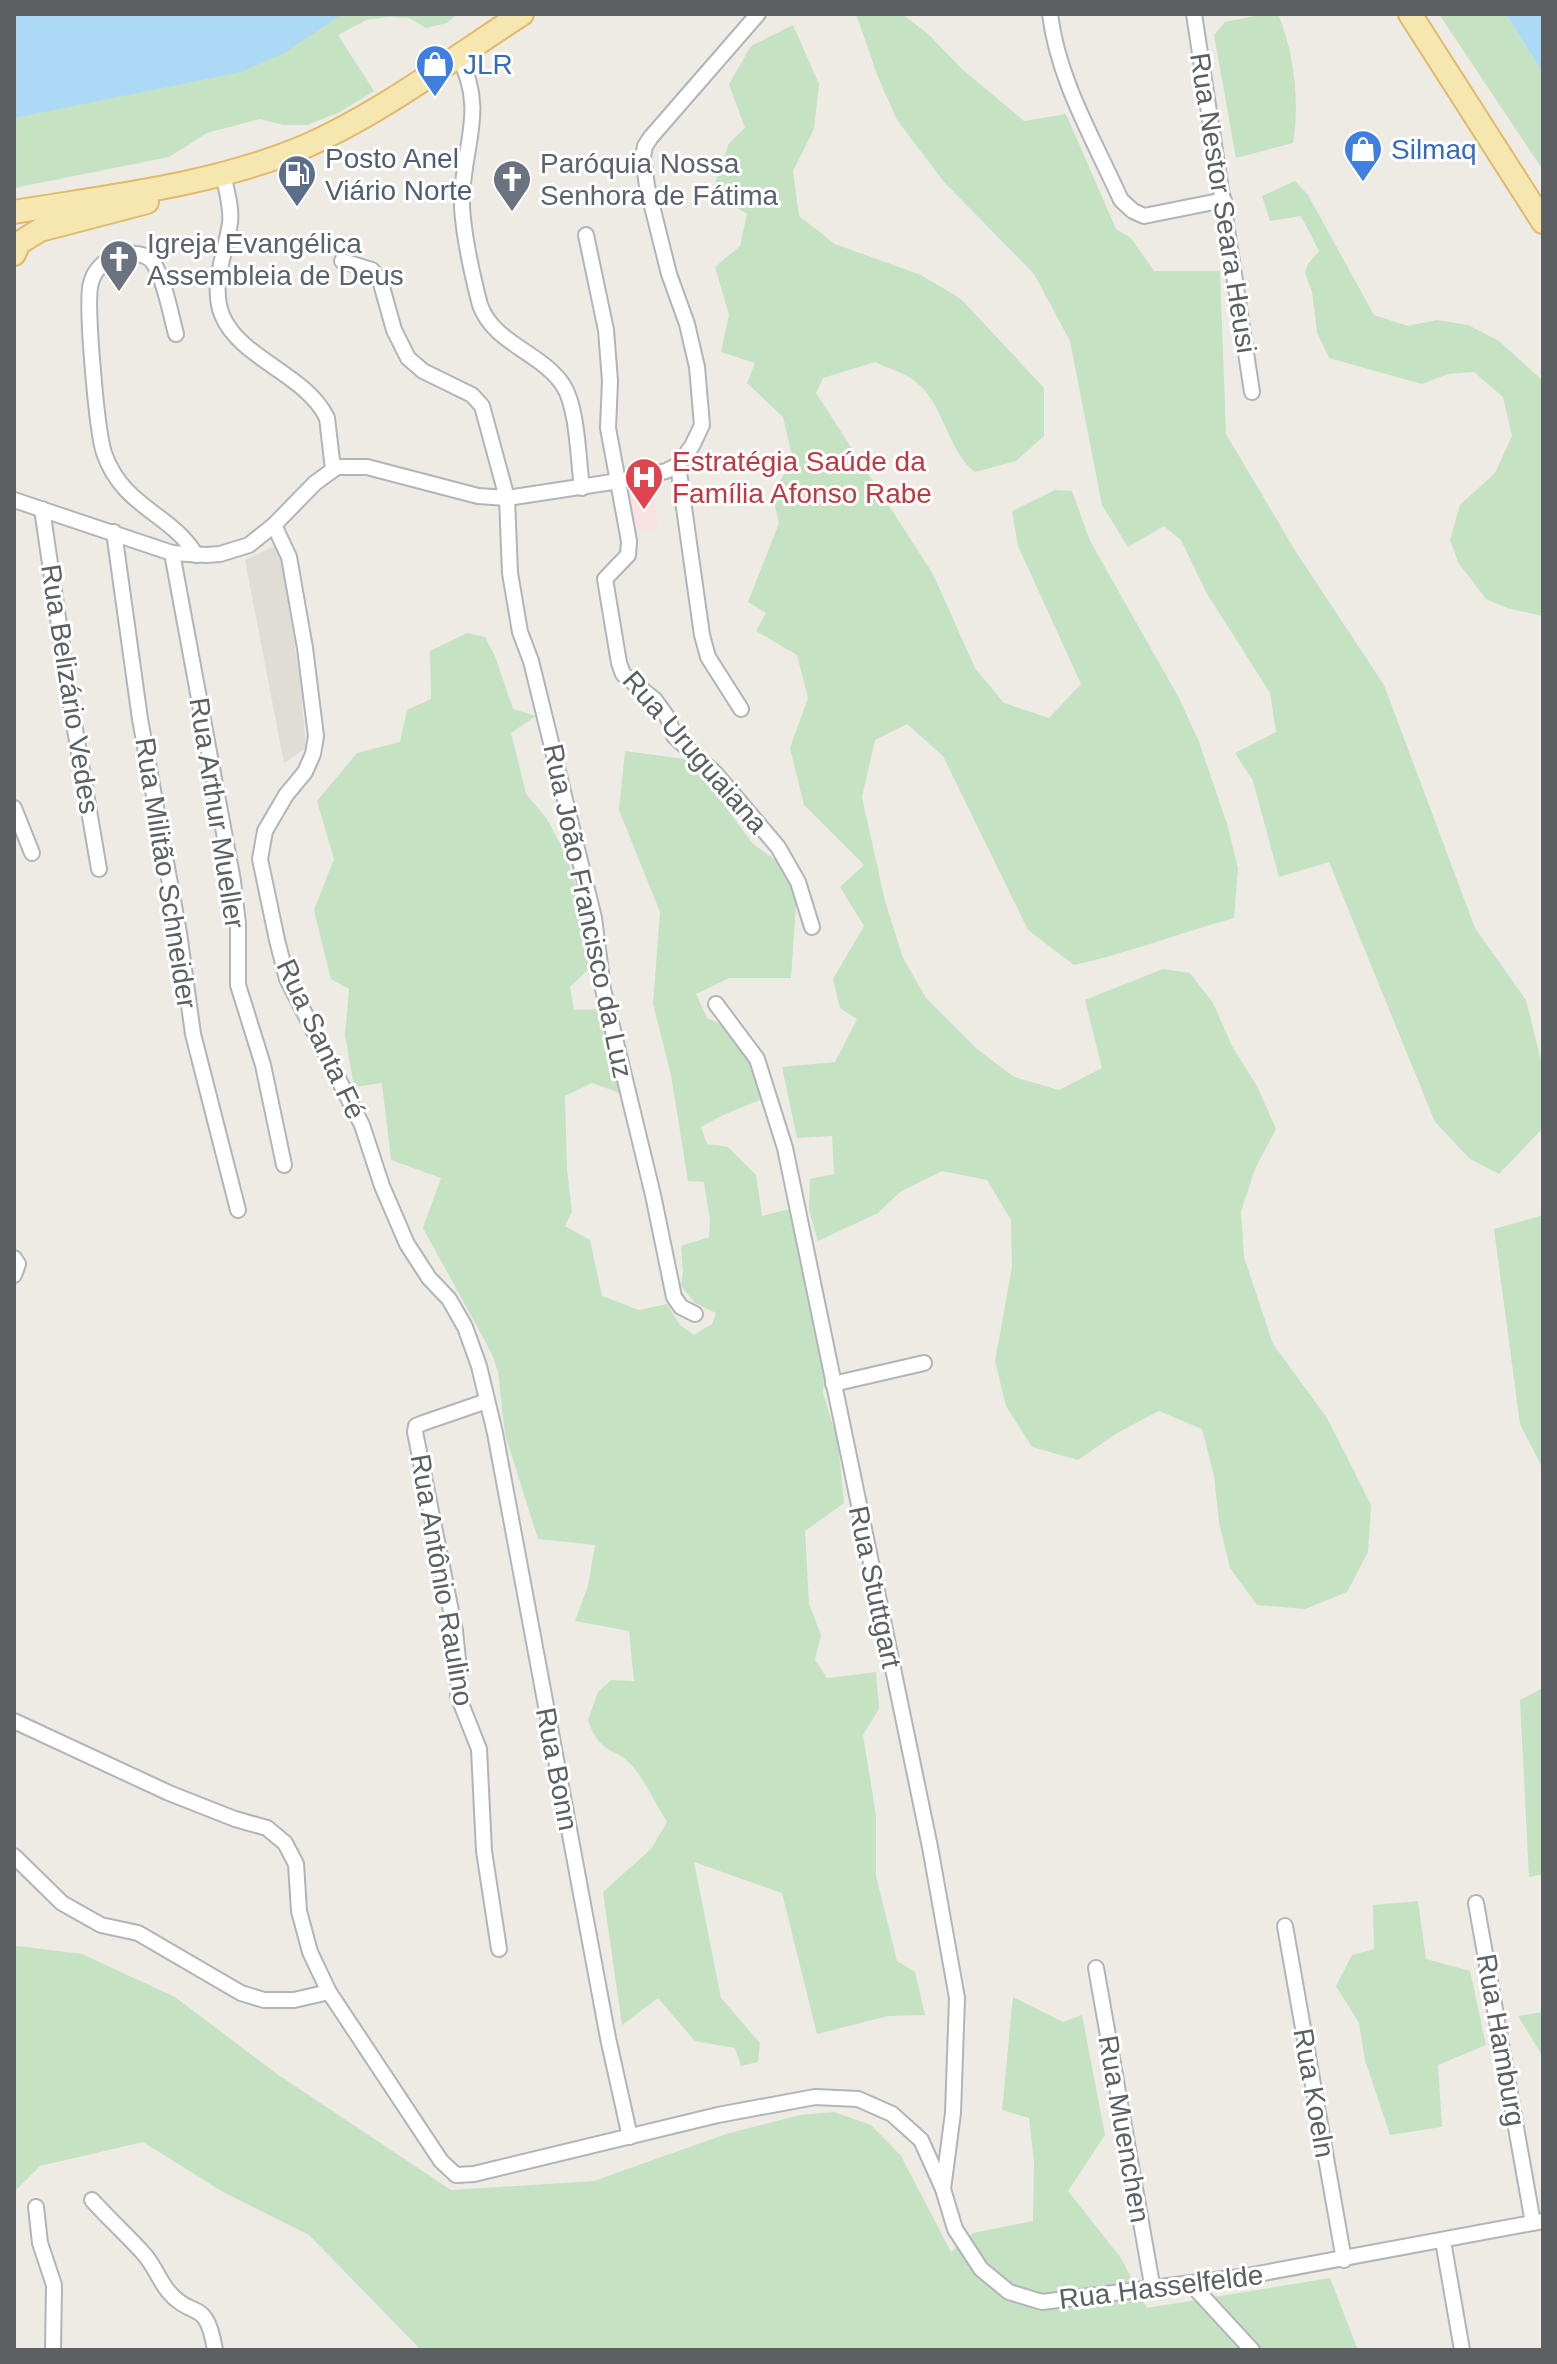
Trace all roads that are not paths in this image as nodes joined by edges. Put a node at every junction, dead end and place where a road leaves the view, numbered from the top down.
1 (522, 14) edge
2 (758, 14) edge
3 (1050, 14) edge
4 (1194, 14) edge
5 (1410, 14) edge
6 (458, 55) junction
7 (223, 174) junction
8 (196, 180) junction
9 (1224, 200) junction
10 (14, 212) edge
11 (1543, 222) edge
12 (586, 235) dead end
13 (14, 254) edge
14 (342, 261) dead end
15 (176, 334) dead end
16 (1252, 392) dead end
17 (678, 465) junction
18 (333, 469) junction
19 (617, 482) junction
20 (582, 488) junction
21 (507, 498) junction
22 (14, 500) edge
23 (42, 509) junction
24 (274, 525) junction
25 (114, 532) junction
26 (172, 553) junction
27 (196, 555) junction
28 (741, 709) dead end
29 (14, 808) edge
30 (32, 853) dead end
31 (99, 869) dead end
32 (812, 927) dead end
33 (716, 1004) dead end
34 (284, 1165) dead end
35 (238, 1210) dead end
36 (14, 1258) edge
37 (14, 1275) edge
38 (695, 1314) dead end
39 (924, 1363) dead end
40 (833, 1384) junction
41 (487, 1401) junction
42 (14, 1721) edge
43 (14, 1856) edge
44 (1476, 1903) dead end
45 (1285, 1926) dead end
46 (499, 1949) dead end
47 (1096, 1968) dead end
48 (329, 1992) junction
49 (630, 2137) junction
50 (943, 2189) junction
51 (92, 2200) dead end
52 (36, 2207) dead end
53 (1538, 2222) edge
54 (1443, 2241) junction
55 (1344, 2260) junction
56 (1192, 2285) junction
57 (1153, 2290) junction
58 (53, 2350) edge
59 (215, 2350) edge
60 (1252, 2350) edge
61 (1462, 2350) edge

1 - 6 main road
2 - 17 street
3 - 9 street
4 - 9 street, Rua Nestor Seara Heusi
5 - 11 main road
6 - 7 main road
6 - 20 street
7 - 8 main road
7 - 18 street
8 - 10 main road
8 - 13 main road
9 - 16 street, Rua Nestor Seara Heusi
12 - 19 street
14 - 21 street, Rua João Francisco da Luz
15 - 27 street
17 - 19 street
17 - 28 street
18 - 21 street
18 - 24 street
19 - 20 street
19 - 32 street, Rua Uruguaiana
20 - 21 street
21 - 38 street, Rua João Francisco da Luz
22 - 23 street
23 - 25 street
23 - 31 street, Rua Belizário Vedes
24 - 27 street
24 - 41 street, Rua Santa Fé
25 - 26 street
25 - 35 street, Rua Militão Schneider
26 - 27 street
26 - 34 street, Rua Arthur Mueller
29 - 30 street
33 - 40 street, Rua Stuttgart
36 - 37 street
39 - 40 street
40 - 50 street, Rua Stuttgart
41 - 46 street, Rua Antônio Raulino
41 - 49 street, Rua Bonn
42 - 48 street
43 - 48 street
44 - 53 street, Rua Hamburg
45 - 55 street, Rua Koeln
47 - 57 street, Rua Muenchen
48 - 49 street, Rua Hasselfelde
49 - 50 street, Rua Hasselfelde
50 - 57 street, Rua Hasselfelde
51 - 59 street
52 - 58 street
53 - 54 street, Rua Hasselfelde
54 - 55 street, Rua Hasselfelde
54 - 61 street
55 - 56 street, Rua Hasselfelde
56 - 57 street, Rua Hasselfelde
56 - 60 street

